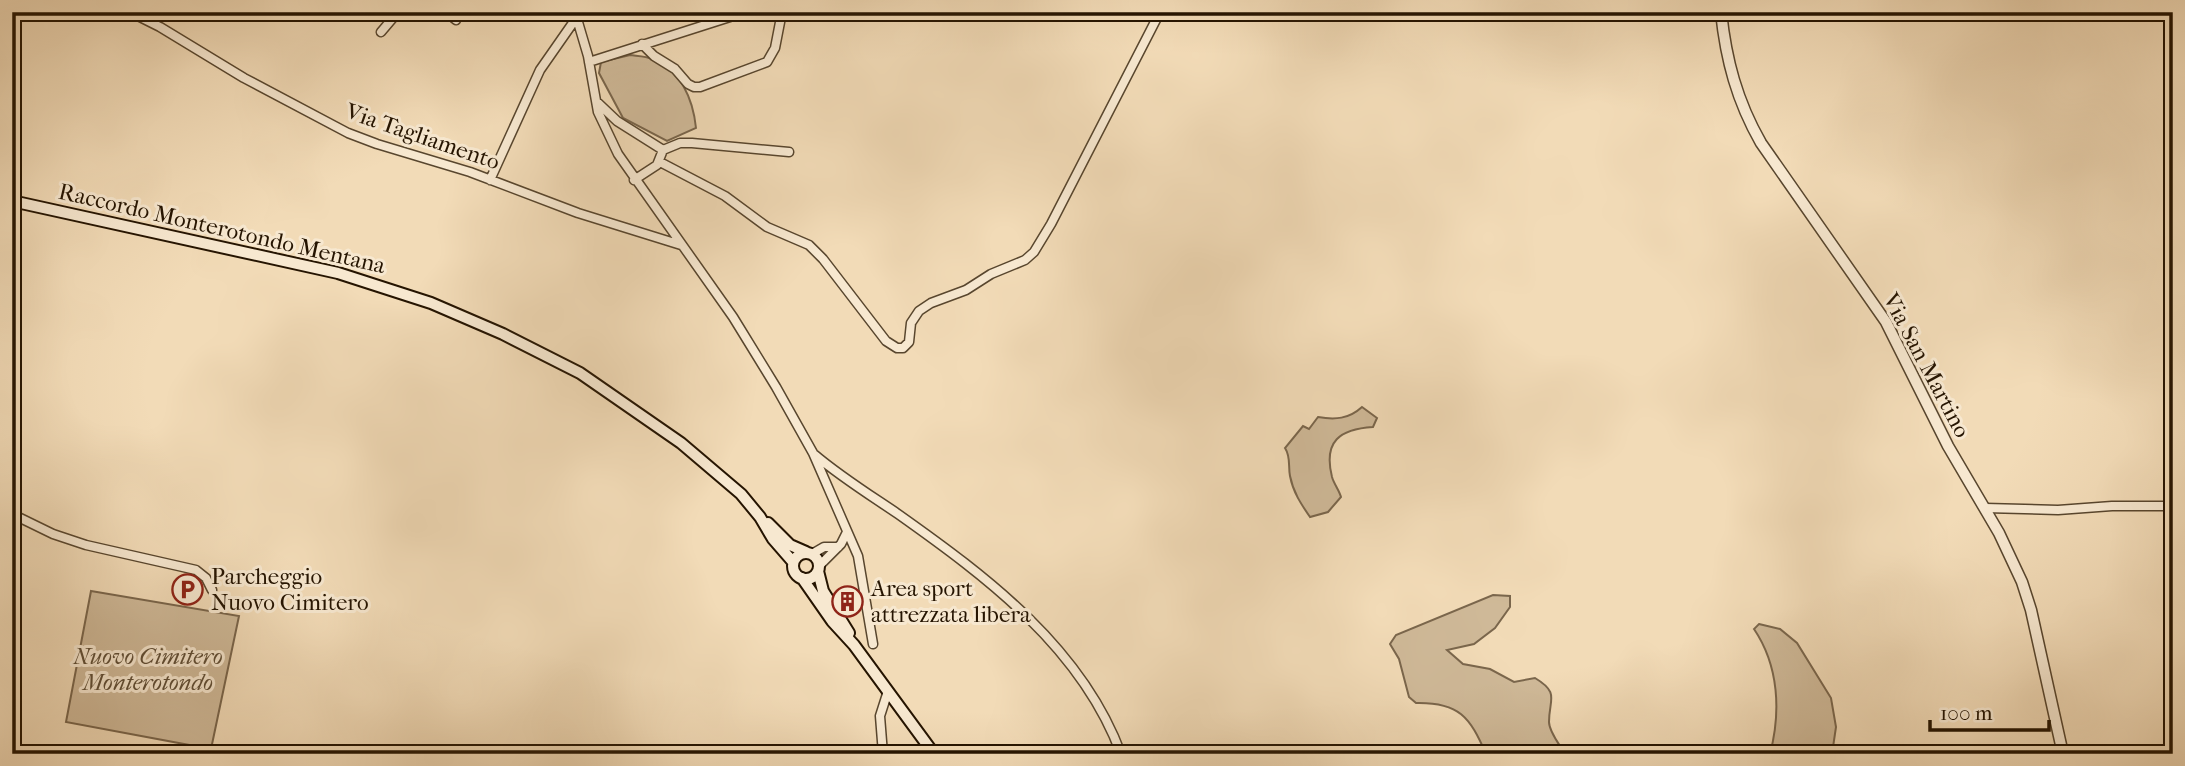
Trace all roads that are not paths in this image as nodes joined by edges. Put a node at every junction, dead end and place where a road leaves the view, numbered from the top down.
1 (19, 12) edge
2 (130, 12) edge
3 (398, 12) edge
4 (446, 12) edge
5 (782, 12) edge
6 (1160, 12) edge
7 (1721, 12) edge
8 (12, 15) edge
9 (576, 15) edge
10 (733, 15) edge
11 (456, 20) dead end
12 (381, 32) dead end
13 (642, 44) junction
14 (589, 62) junction
15 (596, 101) junction
16 (663, 150) junction
17 (789, 152) dead end
18 (660, 162) junction
19 (490, 180) junction
20 (634, 180) junction
21 (12, 201) edge
22 (681, 245) junction
23 (813, 453) junction
24 (2173, 506) edge
25 (1984, 508) junction
26 (12, 514) edge
27 (760, 517) junction
28 (848, 532) junction
29 (838, 547) junction
30 (809, 553) junction
31 (793, 562) junction
32 (819, 569) junction
33 (802, 578) junction
34 (212, 590) dead end
35 (873, 644) dead end
36 (855, 645) junction
37 (888, 691) junction
38 (883, 754) edge
39 (934, 754) edge
40 (1121, 754) edge
41 (2063, 754) edge

1 - 8 street
2 - 19 street, Via Tagliamento
3 - 12 street
4 - 11 street
5 - 13 street
6 - 18 street
7 - 25 street, Via San Martino
9 - 14 street
9 - 19 street
10 - 13 street
13 - 14 street
14 - 15 street
15 - 16 street
15 - 20 street
16 - 17 street
16 - 18 street
18 - 20 street
19 - 22 street, Via Tagliamento
20 - 22 street
21 - 27 main road, Raccordo Monterotondo Mentana
22 - 23 street
23 - 28 street
23 - 40 street
24 - 25 street
25 - 41 street, Via San Martino
26 - 34 street
27 - 30 main road
27 - 31 main road, Raccordo Monterotondo Mentana
28 - 29 street
28 - 35 street
29 - 30 street
29 - 32 street
30 - 31 main road
30 - 32 main road
31 - 33 main road
32 - 33 main road
32 - 36 main road
33 - 36 main road
36 - 37 main road
37 - 38 street
37 - 39 main road

